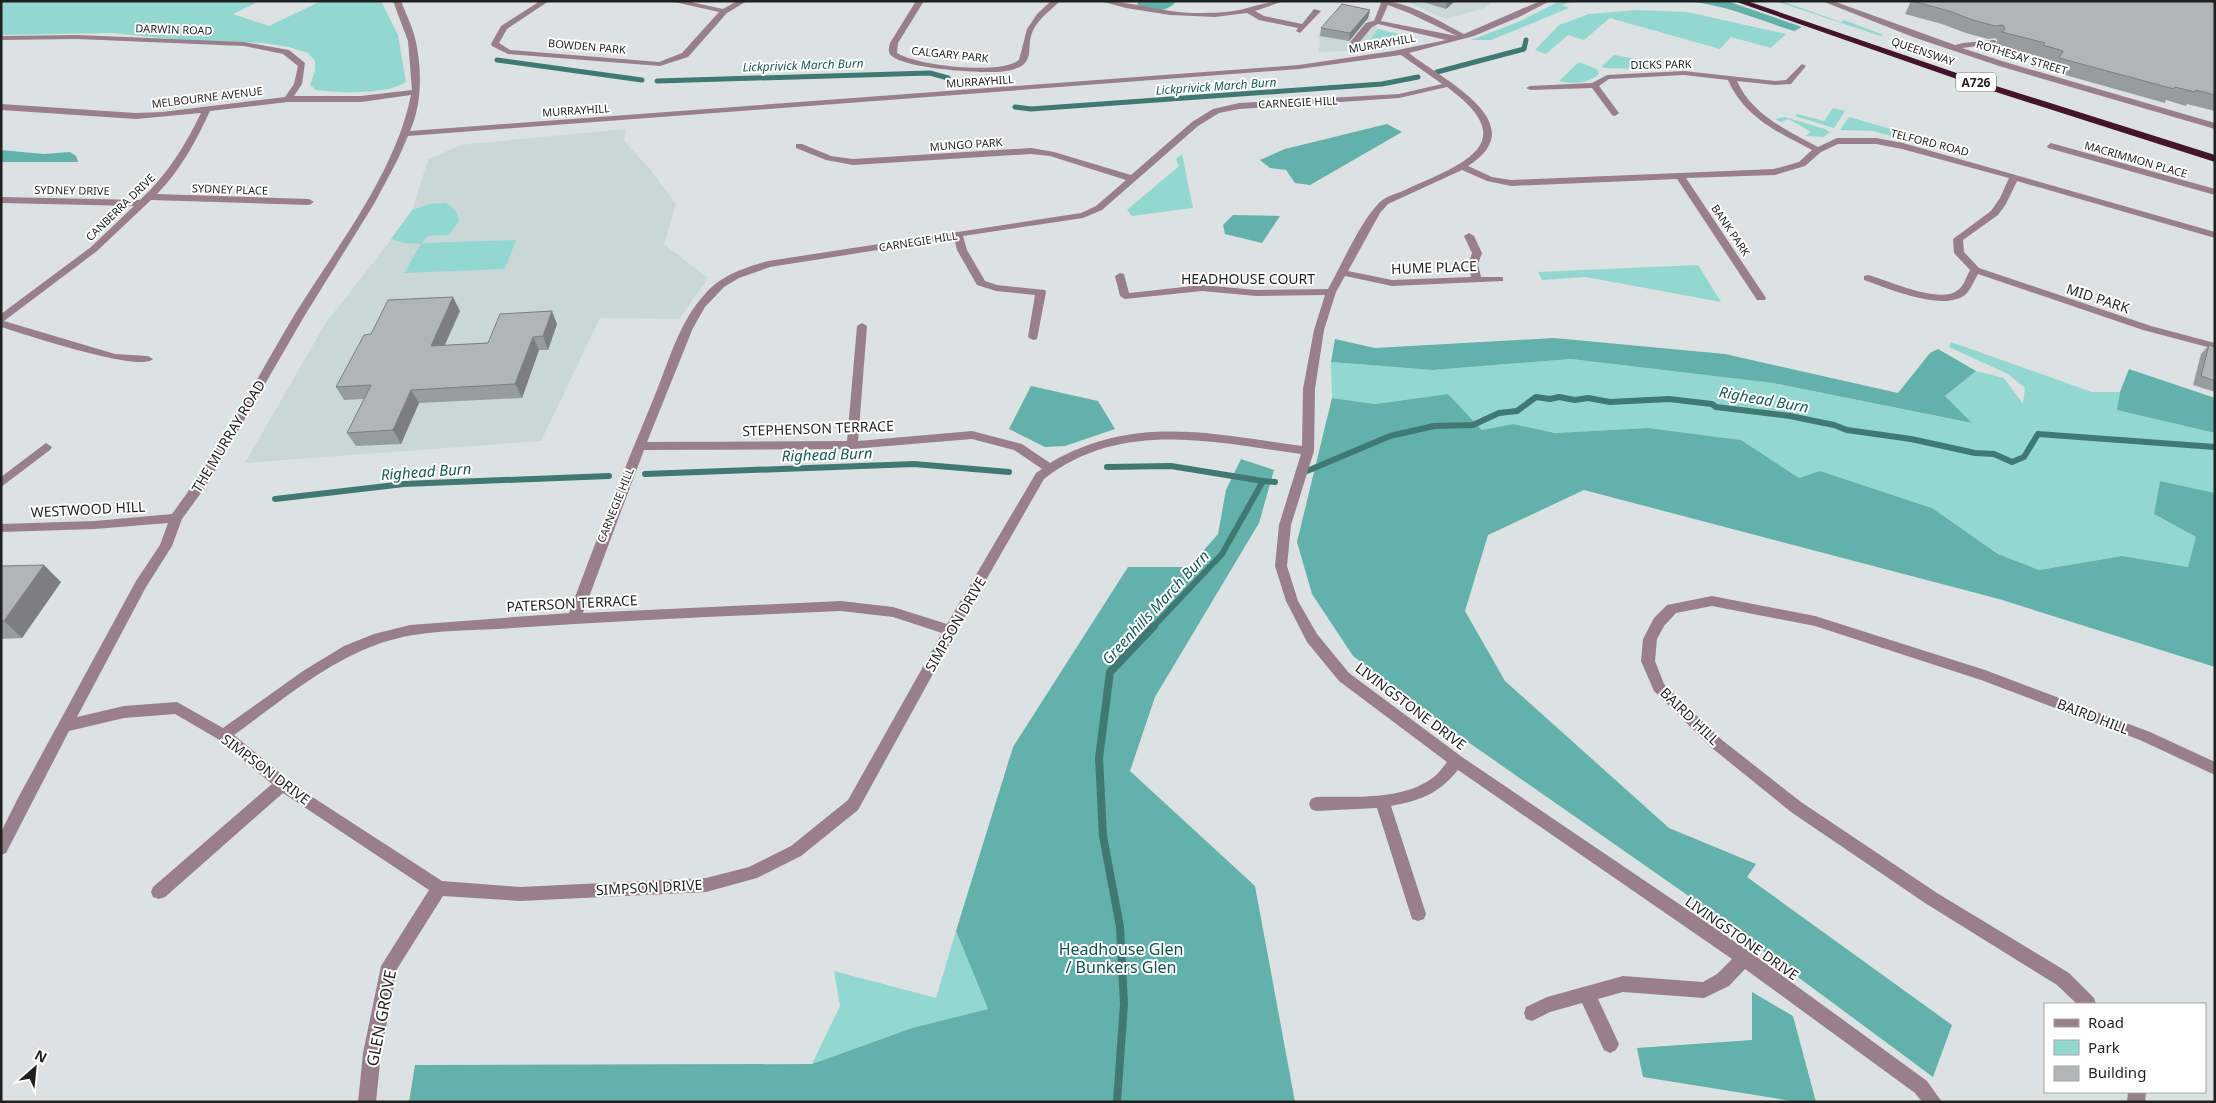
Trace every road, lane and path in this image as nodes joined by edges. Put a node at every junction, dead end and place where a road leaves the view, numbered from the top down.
1 (397, 1) edge
2 (545, 1) edge
3 (674, 1) edge
4 (743, 1) edge
5 (920, 1) edge
6 (1056, 1) edge
7 (1104, 1) edge
8 (1385, 1) edge
9 (1546, 1) edge
10 (1738, 1) edge
11 (1765, 1) edge
12 (1826, 1) edge
13 (1274, 2) edge
14 (1246, 10) junction
15 (724, 11) junction
16 (1317, 11) dead end
17 (1377, 22) junction
18 (1463, 36) junction
19 (1, 38) edge
20 (1453, 39) junction
21 (1992, 42) edge
22 (1352, 47) dead end
23 (1954, 49) junction
24 (1402, 51) junction
25 (1802, 66) dead end
26 (1731, 78) junction
27 (1447, 85) junction
28 (1594, 85) junction
29 (1530, 88) dead end
30 (416, 92) junction
31 (288, 99) junction
32 (1, 107) edge
33 (207, 109) junction
34 (1615, 113) dead end
35 (2215, 126) edge
36 (406, 134) junction
37 (800, 146) dead end
38 (2051, 146) dead end
39 (2215, 148) edge
40 (1818, 150) junction
41 (2215, 159) edge
42 (1461, 166) junction
43 (1680, 176) junction
44 (2014, 177) junction
45 (1133, 179) junction
46 (2215, 192) edge
47 (1, 200) edge
48 (146, 200) junction
49 (309, 202) dead end
50 (958, 234) junction
51 (2215, 235) edge
52 (1469, 236) dead end
53 (1975, 270) junction
54 (1341, 272) junction
55 (1120, 276) dead end
56 (1868, 278) dead end
57 (1478, 279) junction
58 (1499, 279) dead end
59 (1331, 292) junction
60 (1761, 298) dead end
61 (1, 319) edge
62 (1, 324) edge
63 (862, 326) dead end
64 (1033, 337) dead end
65 (2215, 346) edge
66 (148, 359) dead end
67 (852, 445) junction
68 (639, 446) junction
69 (46, 447) dead end
70 (1308, 451) junction
71 (1049, 468) junction
72 (1, 482) edge
73 (176, 518) junction
74 (1, 528) edge
75 (574, 618) junction
76 (950, 630) junction
77 (64, 726) junction
78 (223, 735) junction
79 (1457, 761) junction
80 (2215, 769) edge
81 (283, 784) junction
82 (1382, 800) junction
83 (1316, 804) dead end
84 (1, 848) edge
85 (438, 888) junction
86 (159, 892) dead end
87 (1418, 914) dead end
88 (1744, 958) junction
89 (1586, 993) junction
90 (2087, 1003) edge
91 (1532, 1013) dead end
92 (1610, 1044) dead end
93 (367, 1102) edge
94 (1933, 1102) edge

1 - 30 street, THE MURRAY ROAD
2 - 15 street, BOWDEN PARK
3 - 15 street
4 - 15 street
5 - 6 street, CALGARY PARK
7 - 14 street
8 - 17 street
8 - 18 street
9 - 18 street, MURRAYHILL
10 - 41 highway, QUEENSWAY / A726
11 - 39 highway, QUEENSWAY / A726
12 - 23 street, ROTHESAY STREET
13 - 14 street
14 - 16 street
17 - 20 street
17 - 22 street
18 - 20 street, MURRAYHILL
19 - 31 street, DARWIN ROAD
20 - 24 street, MURRAYHILL
21 - 23 street
23 - 35 street, ROTHESAY STREET
24 - 27 street, LIVINGSTONE DRIVE
24 - 36 street, MURRAYHILL
25 - 26 street, DICKS PARK
26 - 28 street, DICKS PARK
26 - 40 street
27 - 42 street, LIVINGSTONE DRIVE
27 - 45 street, CARNEGIE HILL
28 - 29 street, DICKS PARK
28 - 34 street
30 - 31 street, MELBOURNE AVENUE
30 - 36 street, THE MURRAY ROAD
31 - 33 street, MELBOURNE AVENUE
32 - 33 street, MELBOURNE AVENUE
33 - 48 street, CANBERRA DRIVE
36 - 73 street, THE MURRAY ROAD
37 - 45 street, MUNGO PARK
38 - 46 street, MACRIMMON PLACE
40 - 43 street, TELFORD ROAD
40 - 44 street, TELFORD ROAD
42 - 43 street, TELFORD ROAD
42 - 54 street, LIVINGSTONE DRIVE
43 - 60 street, BANK PARK
44 - 51 street, TELFORD ROAD
44 - 53 street
45 - 50 street, CARNEGIE HILL
47 - 48 street, SYDNEY DRIVE
48 - 49 street, SYDNEY PLACE
48 - 61 street, CANBERRA DRIVE
50 - 64 street
50 - 68 street, CARNEGIE HILL
52 - 57 street
53 - 56 street
53 - 65 street, MID PARK
54 - 57 street, HUME PLACE
54 - 59 street, LIVINGSTONE DRIVE
55 - 59 street, HEADHOUSE COURT
57 - 58 street, HUME PLACE
59 - 70 street, LIVINGSTONE DRIVE
62 - 66 street
63 - 67 street
67 - 68 street, STEPHENSON TERRACE
67 - 71 street, STEPHENSON TERRACE
68 - 75 street, CARNEGIE HILL
69 - 72 street
70 - 71 street, SIMPSON DRIVE
70 - 79 street, LIVINGSTONE DRIVE
71 - 76 street, SIMPSON DRIVE
73 - 74 street, WESTWOOD HILL
73 - 77 street, THE MURRAY ROAD
75 - 76 street, PATERSON TERRACE
75 - 78 street, PATERSON TERRACE
76 - 85 street, SIMPSON DRIVE
77 - 78 street, SIMPSON DRIVE
77 - 84 street, THE MURRAY ROAD
78 - 81 street, SIMPSON DRIVE
79 - 82 street
79 - 88 street, LIVINGSTONE DRIVE
80 - 90 street, BAIRD HILL
81 - 85 street, SIMPSON DRIVE
81 - 86 street
82 - 83 street
82 - 87 street
85 - 93 street, GLEN GROVE
88 - 89 street
88 - 94 street, LIVINGSTONE DRIVE
89 - 91 street
89 - 92 street

